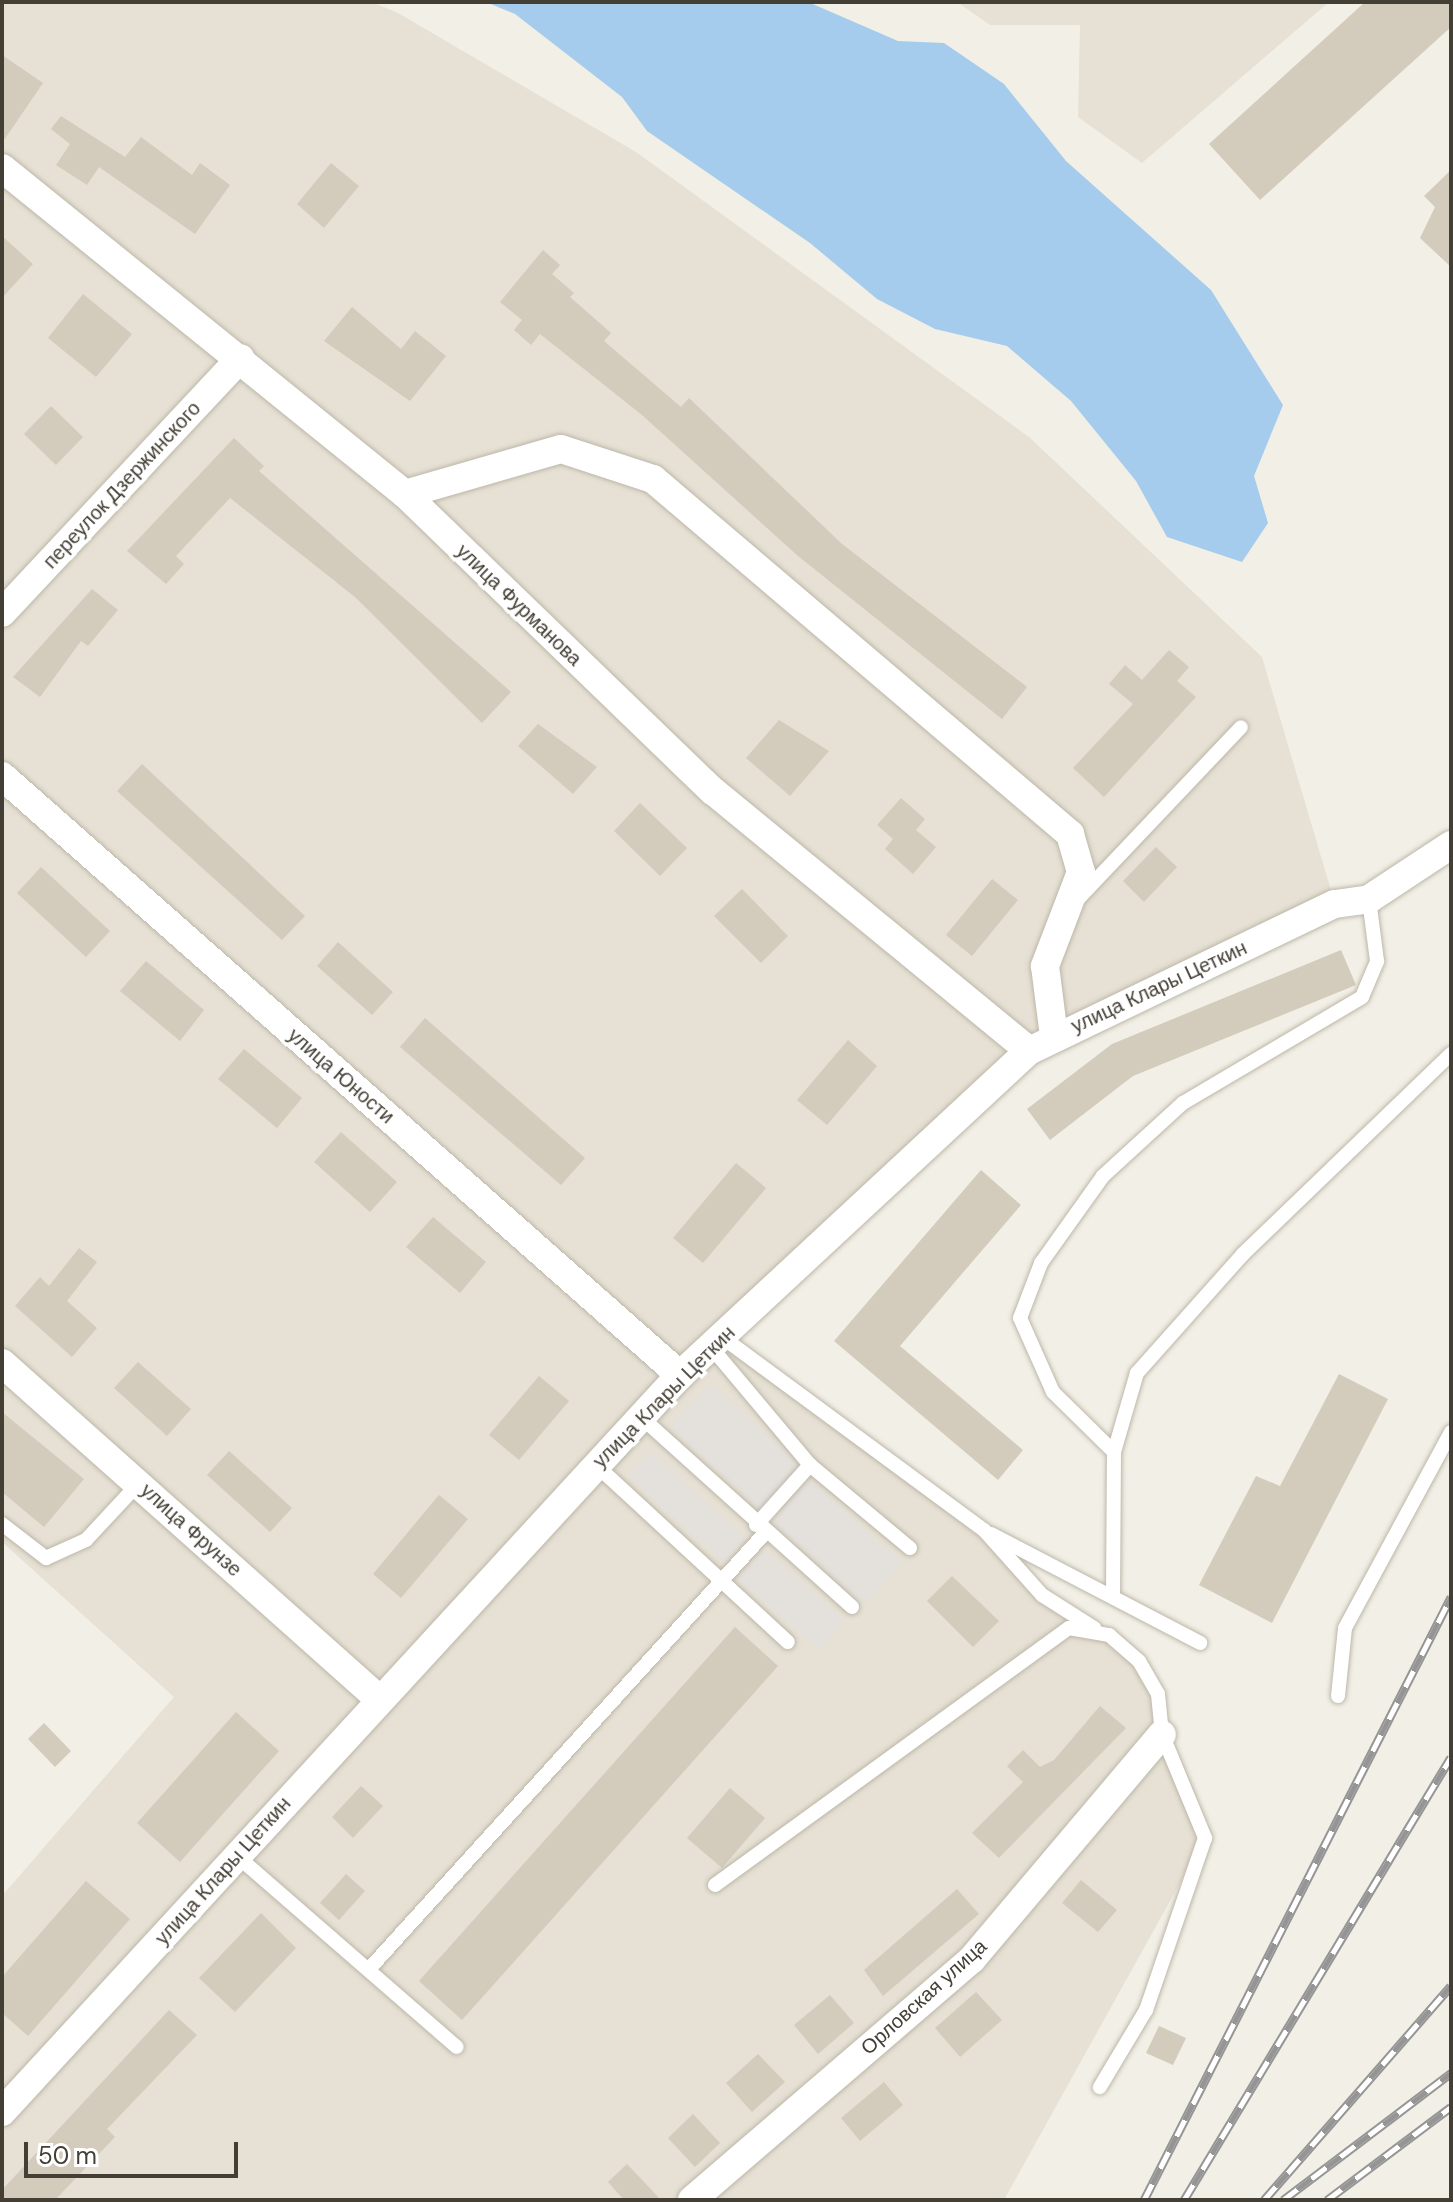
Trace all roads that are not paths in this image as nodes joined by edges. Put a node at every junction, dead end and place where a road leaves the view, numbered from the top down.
1 (2, 168) edge
2 (241, 358) junction
3 (405, 494) junction
4 (2, 613) edge
5 (1241, 727) dead end
6 (2, 776) edge
7 (1451, 845) edge
8 (1369, 899) junction
9 (1069, 909) junction
10 (1054, 1036) junction
11 (1029, 1051) junction
12 (1451, 1054) edge
13 (717, 1342) junction
14 (2, 1363) edge
15 (680, 1375) junction
16 (641, 1417) junction
17 (1451, 1432) edge
18 (1114, 1452) junction
19 (596, 1465) junction
20 (810, 1465) junction
21 (139, 1483) junction
22 (2, 1524) edge
23 (761, 1529) junction
24 (984, 1530) junction
25 (910, 1548) dead end
26 (721, 1581) junction
27 (1113, 1595) junction
28 (852, 1607) dead end
29 (1109, 1635) junction
30 (788, 1642) dead end
31 (1200, 1643) dead end
32 (1338, 1696) dead end
33 (379, 1699) junction
34 (1162, 1734) junction
35 (237, 1856) junction
36 (715, 1885) dead end
37 (370, 1968) junction
38 (457, 2047) dead end
39 (1100, 2087) dead end
40 (2, 2112) edge
41 (692, 2200) edge

1 - 2 street, улица Фурманова
2 - 3 street, улица Фурманова
2 - 4 street, переулок Дзержинского
3 - 9 street
3 - 11 street, улица Фурманова
5 - 9 lane
6 - 15 street, улица Юности
7 - 8 street, улица Клары Цеткин
8 - 10 street, улица Клары Цеткин
8 - 18 lane
9 - 10 street
10 - 11 street, улица Клары Цеткин
11 - 13 street, улица Клары Цеткин
12 - 18 lane
13 - 15 street, улица Клары Цеткин
13 - 20 lane
13 - 24 lane
14 - 21 street, улица Фрунзе
15 - 16 street, улица Клары Цеткин
16 - 19 street, улица Клары Цеткин
16 - 23 lane
17 - 32 lane
18 - 27 lane
19 - 26 lane
19 - 33 street, улица Клары Цеткин
20 - 23 lane
20 - 25 lane
21 - 22 lane
21 - 33 street, улица Фрунзе
23 - 26 lane
23 - 28 lane
24 - 27 lane
24 - 29 lane
26 - 30 lane
26 - 37 lane
27 - 31 lane
29 - 34 lane
29 - 36 lane
33 - 35 street, улица Клары Цеткин
34 - 39 lane
34 - 41 street, Орловская улица
35 - 37 lane
35 - 40 street, улица Клары Цеткин
37 - 38 lane

